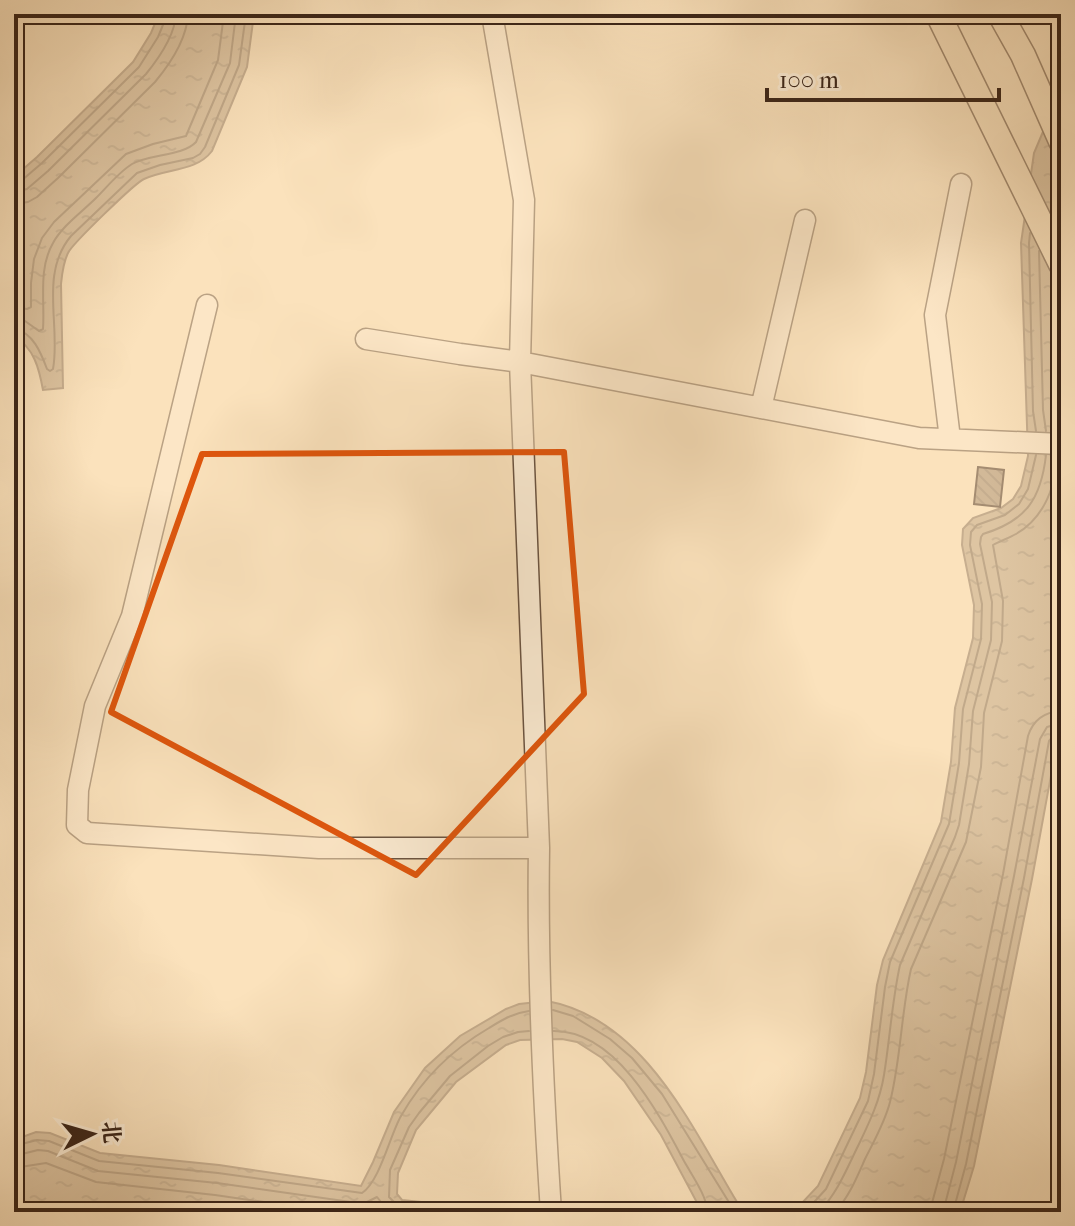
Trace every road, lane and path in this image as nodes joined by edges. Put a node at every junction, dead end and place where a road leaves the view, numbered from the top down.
1 (492, 14) edge
2 (938, 14) edge
3 (1000, 14) edge
4 (1061, 141) edge
5 (961, 184) dead end
6 (805, 220) dead end
7 (1061, 264) edge
8 (207, 305) dead end
9 (366, 339) dead end
10 (520, 362) junction
11 (761, 408) junction
12 (959, 440) junction
13 (1061, 444) edge
14 (539, 848) junction
15 (551, 1212) edge

1 - 10 street
2 - 7 main road
3 - 4 main road
5 - 12 street
6 - 11 street
8 - 14 street
9 - 10 street
10 - 11 street
10 - 14 street
11 - 12 street
12 - 13 street
14 - 15 street

